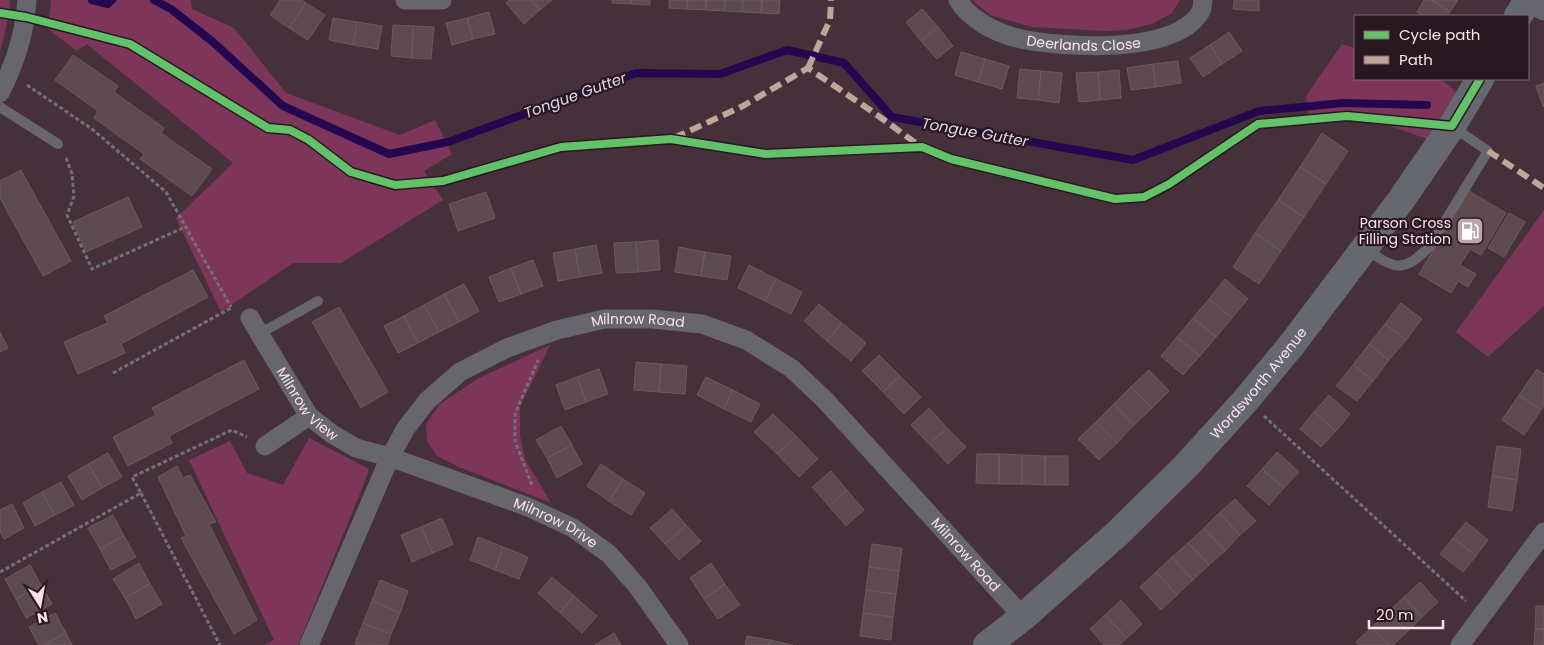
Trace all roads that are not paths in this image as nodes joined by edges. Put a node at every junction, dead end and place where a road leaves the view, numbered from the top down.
1 (27, 0) edge
2 (405, 0) edge
3 (442, 0) edge
4 (958, 0) edge
5 (1203, 0) edge
6 (1479, 80) edge
7 (0, 93) edge
8 (0, 107) edge
9 (1452, 126) junction
10 (58, 144) road end
11 (1364, 248) junction
12 (318, 301) dead end
13 (254, 326) joint
14 (309, 416) junction
15 (266, 446) road end
16 (390, 457) junction
17 (1544, 532) edge
18 (1023, 617) junction
19 (309, 645) edge
20 (679, 645) edge
21 (987, 645) edge
22 (1460, 645) edge

1 - 7 street
2 - 3 street
4 - 5 street, Deerlands Close
6 - 9 street, Wordsworth Avenue
8 - 10 lane
9 - 11 street, Wordsworth Avenue
9 - 11 lane
11 - 18 street, Wordsworth Avenue
12 - 13 lane
13 - 14 street, Milnrow View
14 - 15 street
14 - 16 street, Milnrow View
16 - 18 street, Milnrow Road
16 - 19 street, Milnrow Road
16 - 20 street, Milnrow Drive
17 - 22 street
18 - 21 street, Wordsworth Avenue

